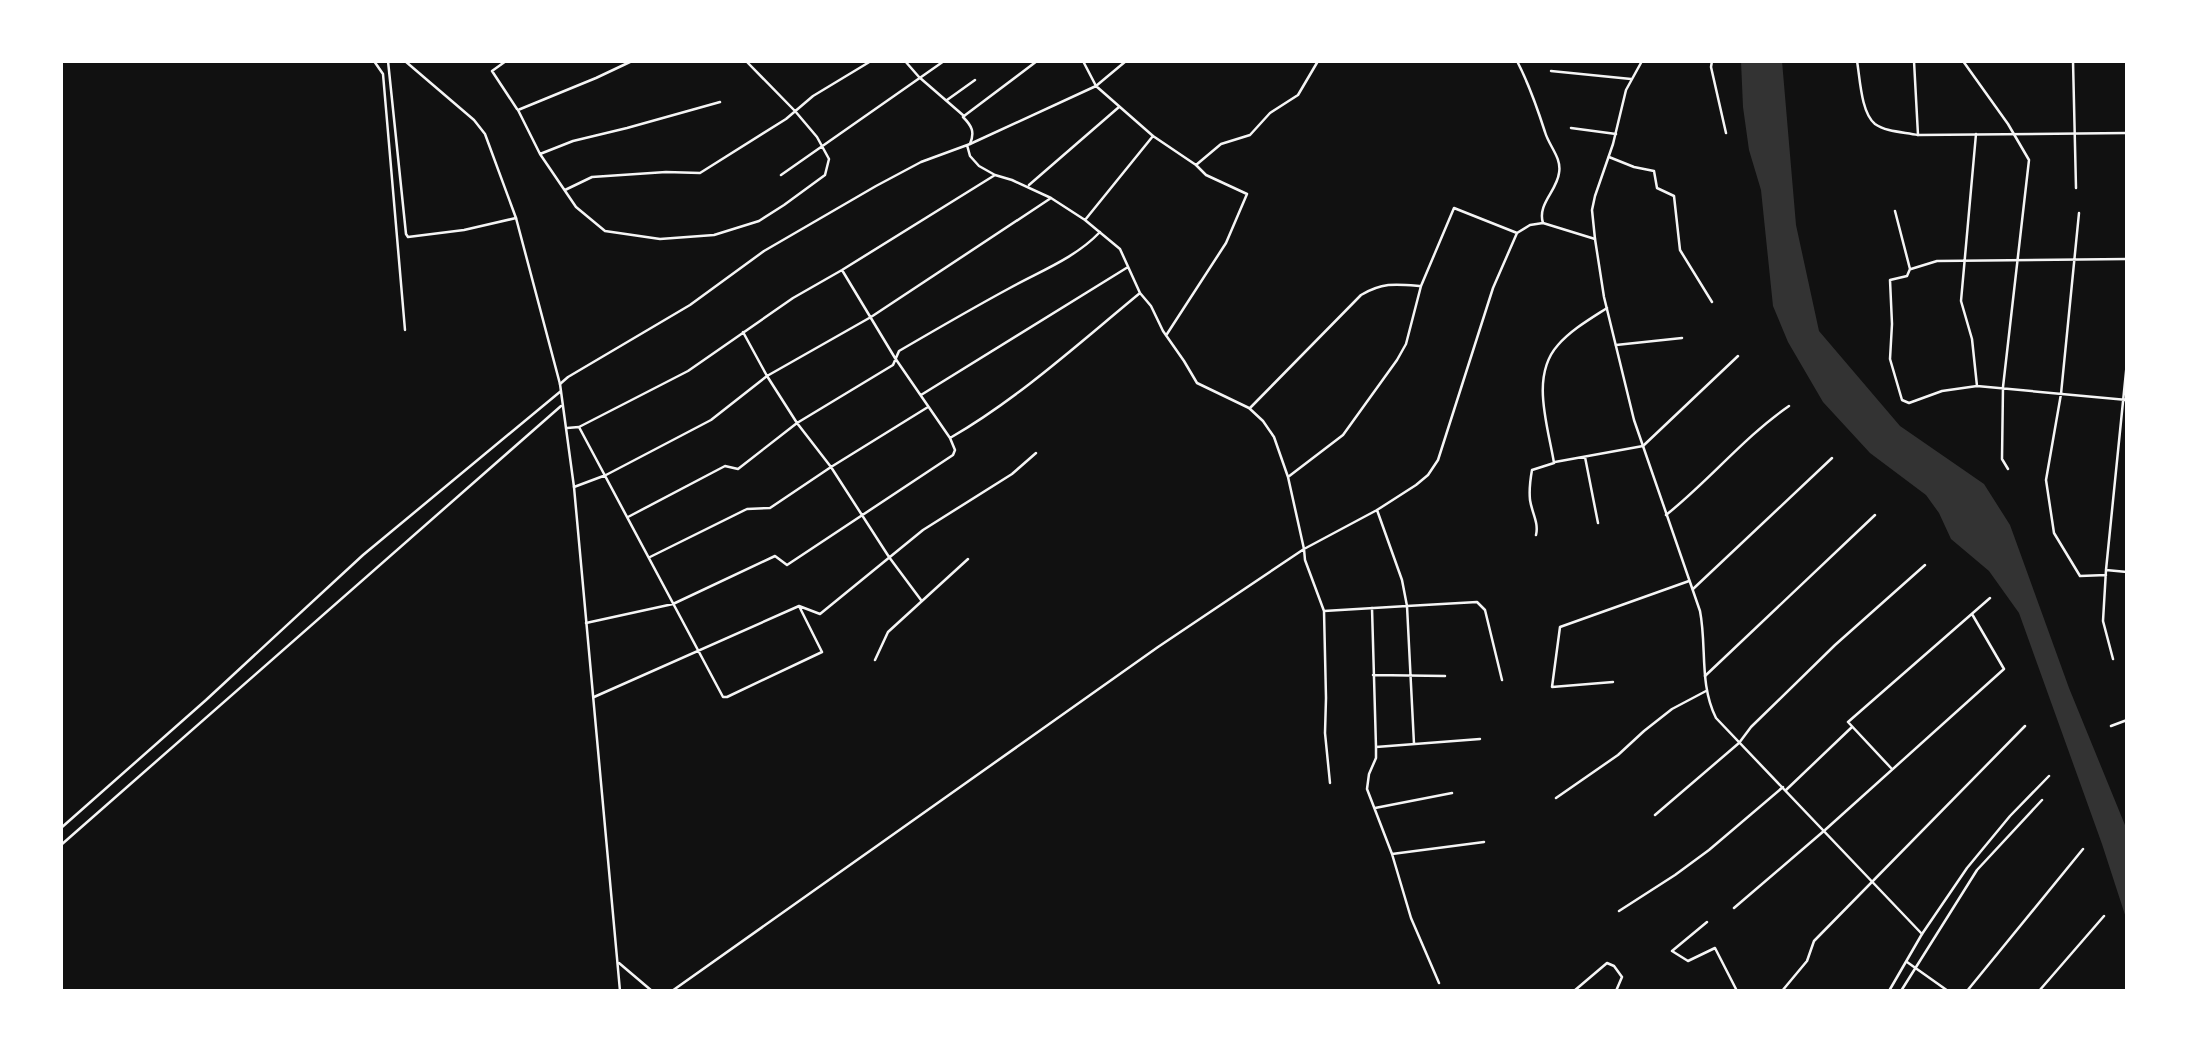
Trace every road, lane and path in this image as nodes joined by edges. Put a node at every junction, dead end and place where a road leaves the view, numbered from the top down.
1 (374, 61) edge
2 (388, 61) edge
3 (405, 61) edge
4 (506, 61) edge
5 (632, 61) edge
6 (746, 61) edge
7 (871, 61) edge
8 (905, 61) edge
9 (944, 61) edge
10 (1037, 61) edge
11 (1083, 61) edge
12 (1126, 61) edge
13 (1318, 61) edge
14 (1517, 61) edge
15 (1642, 61) edge
16 (1712, 61) edge
17 (1857, 61) edge
18 (1914, 61) edge
19 (1963, 61) edge
20 (2073, 61) edge
21 (1551, 71) dead end
22 (919, 77) junction
23 (1631, 79) junction
24 (975, 80) dead end
25 (1096, 86) junction
26 (947, 100) junction
27 (720, 102) dead end
28 (1119, 107) junction
29 (518, 110) junction
30 (795, 111) junction
31 (963, 117) junction
32 (1571, 128) dead end
33 (1726, 133) dead end
34 (2013, 133) junction
35 (2075, 133) junction
36 (2127, 133) edge
37 (1616, 134) junction
38 (1976, 134) junction
39 (1918, 135) junction
40 (1153, 136) junction
41 (969, 145) junction
42 (821, 148) junction
43 (540, 154) junction
44 (1609, 157) junction
45 (1196, 165) junction
46 (780, 175) dead end
47 (995, 175) junction
48 (1028, 187) junction
49 (2076, 188) dead end
50 (565, 191) junction
51 (1051, 198) junction
52 (1895, 211) dead end
53 (2079, 213) dead end
54 (516, 218) junction
55 (1085, 220) junction
56 (1542, 223) junction
57 (1100, 232) junction
58 (1517, 233) junction
59 (1595, 239) junction
60 (2127, 259) edge
61 (2076, 260) junction
62 (1963, 261) junction
63 (2017, 262) junction
64 (1128, 267) junction
65 (1910, 269) junction
66 (842, 270) junction
67 (1421, 286) junction
68 (1140, 293) junction
69 (1712, 302) dead end
70 (1607, 308) junction
71 (871, 317) junction
72 (405, 330) dead end
73 (743, 332) junction
74 (1166, 335) junction
75 (1682, 338) dead end
76 (1616, 345) junction
77 (1738, 356) dead end
78 (895, 358) junction
79 (2127, 362) edge
80 (767, 376) junction
81 (560, 384) junction
82 (1977, 386) junction
83 (2003, 387) junction
84 (561, 391) junction
85 (2061, 394) junction
86 (921, 395) junction
87 (2125, 400) edge
88 (562, 405) junction
89 (1789, 406) dead end
90 (928, 407) junction
91 (1249, 408) junction
92 (797, 424) junction
93 (579, 427) junction
94 (567, 428) junction
95 (950, 438) junction
96 (1643, 446) junction
97 (1036, 453) dead end
98 (1585, 457) junction
99 (1832, 458) dead end
100 (1554, 463) junction
101 (831, 467) junction
102 (2008, 469) dead end
103 (606, 475) junction
104 (1288, 477) junction
105 (574, 487) junction
106 (1377, 510) junction
107 (1666, 515) junction
108 (1875, 515) dead end
109 (863, 516) junction
110 (628, 517) junction
111 (1598, 523) dead end
112 (1536, 535) dead end
113 (1304, 549) junction
114 (889, 557) junction
115 (649, 558) junction
116 (968, 559) dead end
117 (1925, 565) dead end
118 (2106, 572) junction
119 (2127, 572) edge
120 (1689, 581) junction
121 (1693, 589) junction
122 (1990, 598) dead end
123 (921, 600) junction
124 (673, 604) junction
125 (799, 606) junction
126 (1407, 606) junction
127 (1372, 608) junction
128 (1324, 611) junction
129 (1972, 614) junction
130 (586, 623) junction
131 (698, 651) junction
132 (2113, 659) dead end
133 (875, 660) dead end
134 (1373, 676) junction
135 (1409, 676) junction
136 (1445, 676) dead end
137 (1704, 677) junction
138 (1502, 680) dead end
139 (1613, 682) dead end
140 (1706, 691) junction
141 (594, 697) junction
142 (2127, 720) edge
143 (2025, 726) dead end
144 (2111, 726) dead end
145 (1852, 727) junction
146 (1479, 738) dead end
147 (1739, 743) junction
148 (1414, 744) junction
149 (1376, 747) junction
150 (1892, 769) junction
151 (2049, 776) dead end
152 (1330, 783) dead end
153 (1785, 789) junction
154 (1452, 793) dead end
155 (1556, 799) dead end
156 (2042, 800) dead end
157 (1375, 808) junction
158 (1654, 815) dead end
159 (61, 828) edge
160 (1825, 830) junction
161 (1484, 842) dead end
162 (61, 845) edge
163 (2083, 849) dead end
164 (1392, 854) junction
165 (1873, 882) junction
166 (1734, 908) dead end
167 (1619, 911) dead end
168 (2104, 916) dead end
169 (1707, 922) dead end
170 (1922, 934) junction
171 (1907, 962) junction
172 (619, 963) junction
173 (1916, 967) junction
174 (1439, 983) dead end
175 (620, 991) edge
176 (652, 991) edge
177 (672, 991) edge
178 (1574, 991) edge
179 (1616, 991) edge
180 (1737, 991) edge
181 (1782, 991) edge
182 (1889, 991) edge
183 (1900, 991) edge
184 (1948, 991) edge
185 (1967, 991) edge
186 (2039, 991) edge

1 - 72 street
2 - 54 street
3 - 54 street
4 - 29 street
5 - 29 street
6 - 30 street
7 - 30 street
8 - 22 street
9 - 22 street
10 - 31 street
11 - 25 street
12 - 25 street
13 - 45 street
14 - 56 street
15 - 23 street
16 - 33 street
17 - 39 street
18 - 39 street
19 - 34 street
20 - 35 street
21 - 23 street
22 - 26 street
22 - 42 street
23 - 37 street
24 - 26 street
25 - 28 street
25 - 41 street
26 - 31 street
27 - 43 street
28 - 40 street
28 - 48 street
29 - 43 street
30 - 42 street
30 - 50 street
31 - 41 street
32 - 37 street
34 - 35 street
34 - 38 street
34 - 63 street
35 - 36 street
35 - 49 street
37 - 44 street
38 - 39 street
38 - 62 street
40 - 45 street
40 - 55 street
41 - 47 street
41 - 81 street
42 - 46 street
42 - 50 street
43 - 50 street
44 - 59 street
44 - 69 street
45 - 74 street
47 - 48 street
47 - 66 street
48 - 51 street
51 - 55 street
51 - 71 street
52 - 65 street
53 - 61 street
54 - 81 street
55 - 57 street
56 - 58 street
56 - 59 street
57 - 64 street
57 - 78 street
58 - 67 street
58 - 106 street
59 - 70 street
60 - 61 street
61 - 63 street
61 - 85 street
62 - 63 street
62 - 65 street
62 - 82 street
63 - 83 street
64 - 68 street
64 - 86 street
65 - 82 street
66 - 71 street
66 - 73 street
67 - 91 street
67 - 104 street
68 - 74 street
68 - 95 street
70 - 76 street
70 - 100 street
71 - 78 street
71 - 80 street
73 - 80 street
73 - 93 street
74 - 91 street
75 - 76 street
76 - 96 street
77 - 96 street
78 - 86 street
78 - 92 street
79 - 87 street
80 - 92 street
80 - 103 street
81 - 84 street
82 - 83 street
83 - 85 street
83 - 102 street
84 - 88 street
84 - 159 street
85 - 87 street
85 - 118 street
86 - 90 street
87 - 118 street
88 - 94 street
88 - 162 street
89 - 107 street
90 - 95 street
90 - 101 street
91 - 104 street
92 - 101 street
92 - 110 street
93 - 94 street
93 - 103 street
94 - 105 street
95 - 109 street
96 - 98 street
96 - 107 street
97 - 114 street
98 - 100 street
98 - 111 street
99 - 121 street
100 - 112 street
101 - 109 street
101 - 115 street
103 - 105 street
103 - 110 street
104 - 113 street
105 - 130 street
106 - 113 street
106 - 126 street
107 - 120 street
108 - 137 street
109 - 114 street
109 - 124 street
110 - 115 street
113 - 128 street
113 - 177 street
114 - 123 street
114 - 125 street
115 - 124 street
116 - 123 street
117 - 147 street
118 - 119 street
118 - 132 street
120 - 121 street
120 - 139 street
121 - 137 street
122 - 129 street
123 - 133 street
124 - 130 street
124 - 131 street
125 - 131 street
125 - 131 street
126 - 127 street
126 - 135 street
126 - 138 street
127 - 128 street
127 - 134 street
128 - 152 street
129 - 145 street
129 - 150 street
130 - 141 street
131 - 141 street
134 - 135 street
134 - 149 street
135 - 136 street
135 - 148 street
137 - 140 street
140 - 147 street
140 - 155 street
141 - 172 street
142 - 144 street
143 - 165 street
145 - 150 street
145 - 153 street
146 - 148 street
147 - 153 street
147 - 158 street
148 - 149 street
149 - 157 street
150 - 160 street
151 - 170 street
153 - 160 street
153 - 167 street
154 - 157 street
156 - 173 street
157 - 164 street
160 - 165 street
160 - 166 street
161 - 164 street
163 - 185 street
164 - 174 street
165 - 170 street
165 - 181 street
168 - 186 street
169 - 180 street
170 - 171 street
171 - 173 street
171 - 182 street
172 - 175 street
172 - 176 street
173 - 183 street
173 - 184 street
178 - 179 street

